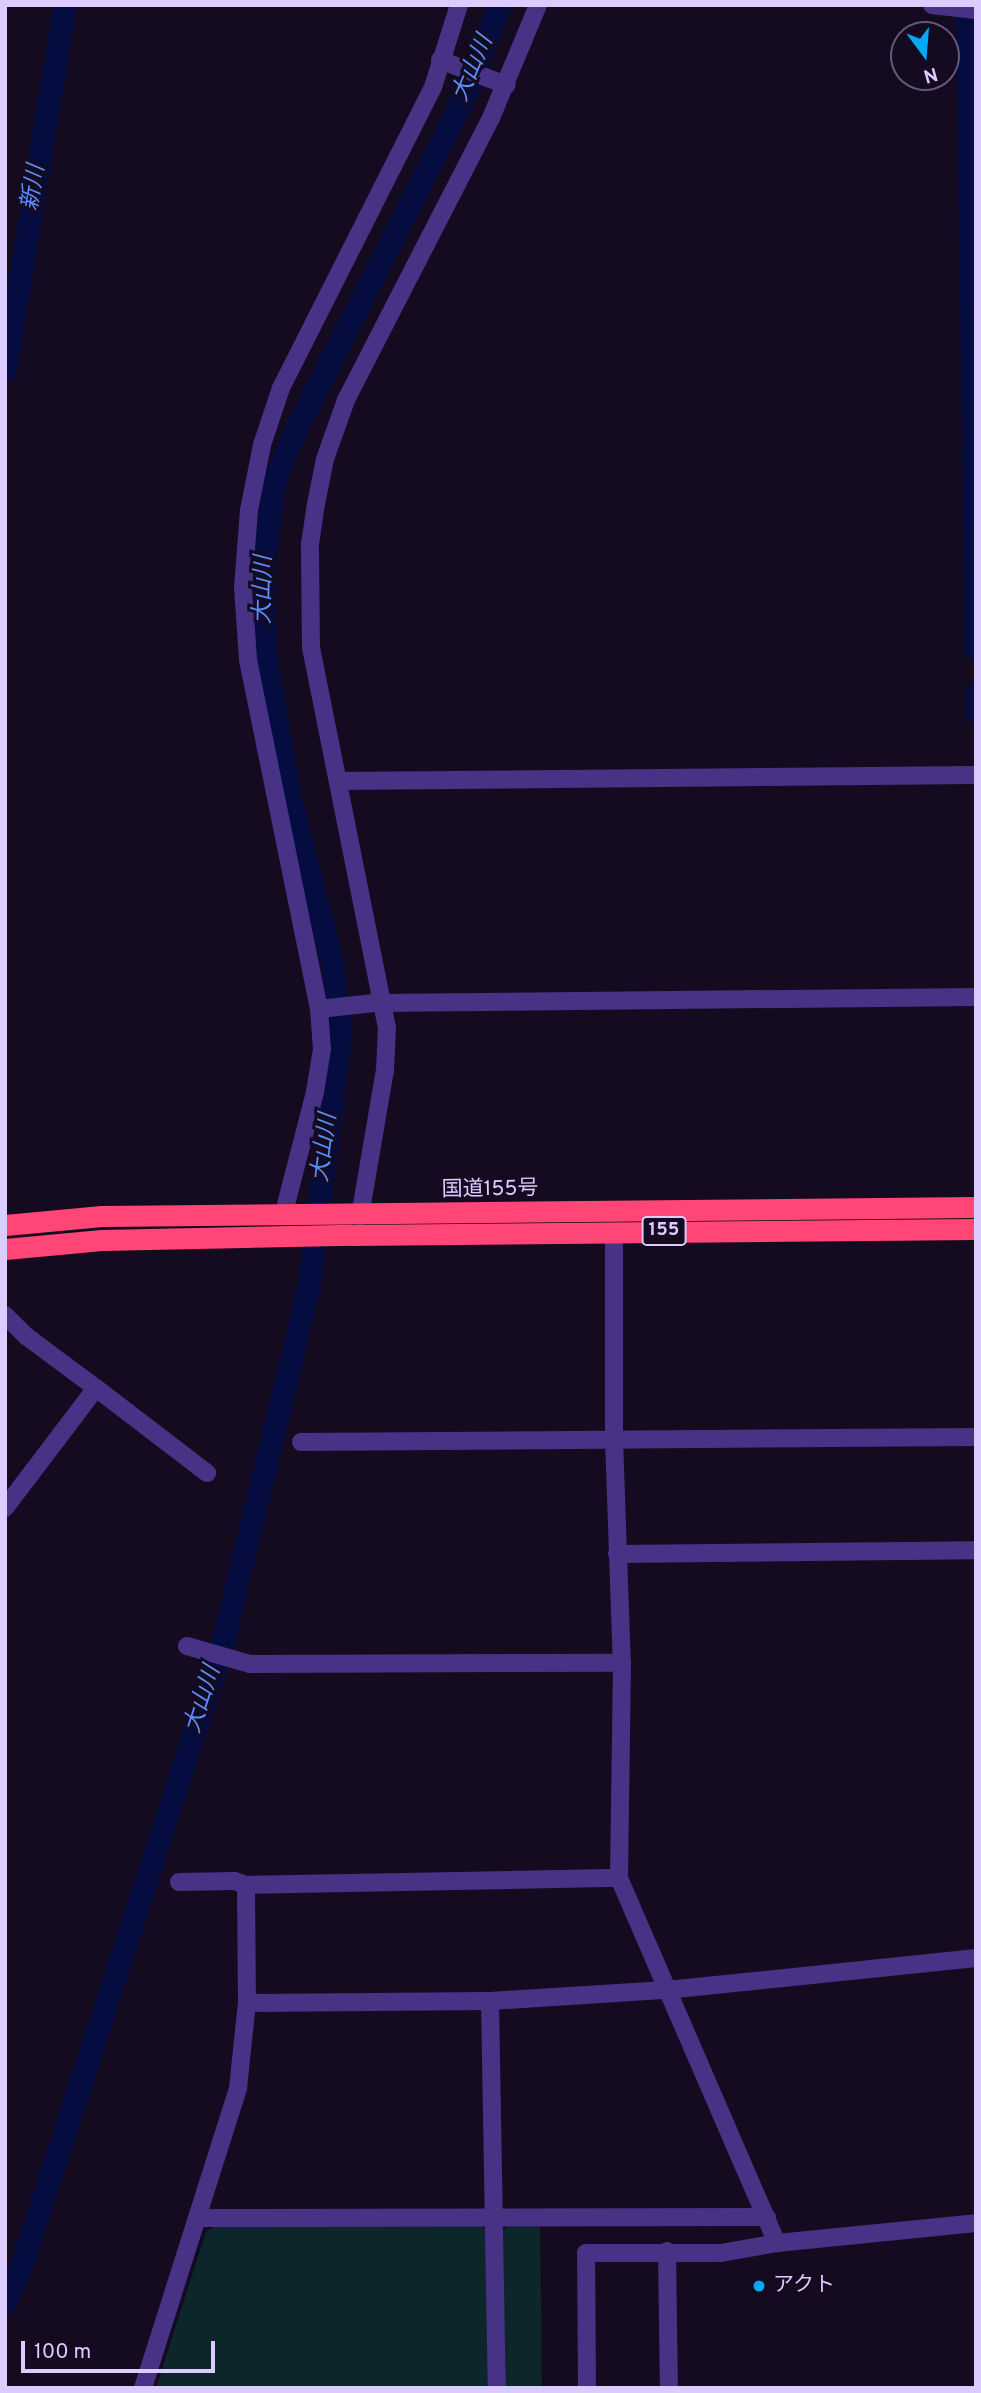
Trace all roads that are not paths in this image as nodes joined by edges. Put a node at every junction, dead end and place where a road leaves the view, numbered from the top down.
1 (459, 5) edge
2 (538, 5) edge
3 (932, 5) edge
4 (957, 7) edge
5 (976, 10) edge
6 (443, 62) junction
7 (504, 84) junction
8 (976, 775) edge
9 (338, 781) junction
10 (976, 997) edge
11 (379, 1004) junction
12 (323, 1009) junction
13 (976, 1207) edge
14 (283, 1216) junction
15 (5, 1225) edge
16 (356, 1225) junction
17 (976, 1229) edge
18 (614, 1232) junction
19 (5, 1249) edge
20 (5, 1315) edge
21 (96, 1388) junction
22 (976, 1437) edge
23 (614, 1439) junction
24 (301, 1442) dead end
25 (207, 1473) dead end
26 (5, 1508) edge
27 (976, 1550) edge
28 (617, 1554) junction
29 (192, 1647) dead end
30 (622, 1663) junction
31 (619, 1878) junction
32 (179, 1882) dead end
33 (246, 1885) junction
34 (976, 1958) edge
35 (667, 1990) junction
36 (490, 2001) junction
37 (247, 2003) junction
38 (496, 2217) junction
39 (767, 2217) junction
40 (198, 2218) junction
41 (976, 2223) edge
42 (777, 2243) junction
43 (667, 2251) junction
44 (143, 2388) edge
45 (497, 2388) edge
46 (587, 2388) edge
47 (669, 2388) edge

1 - 6 street
2 - 7 street
3 - 4 street
4 - 5 street
6 - 7 street
6 - 12 street
7 - 9 street
8 - 9 street
9 - 11 street
10 - 11 street
11 - 12 street
11 - 16 street
12 - 14 street
13 - 16 highway, 国道155号 / 155
14 - 15 highway, 国道155号 / 155
14 - 16 highway, 国道155号 / 155
16 - 18 highway, 国道155号 / 155
16 - 19 highway, 国道155号 / 155
17 - 18 highway, 国道155号 / 155
18 - 23 street
20 - 21 street
21 - 25 street
21 - 26 street
22 - 23 street
23 - 24 street
23 - 28 street
27 - 28 street
28 - 30 street
29 - 30 street
30 - 31 street
31 - 33 street
31 - 35 street
32 - 33 street
33 - 37 street
34 - 35 street
35 - 36 street
35 - 39 street
36 - 37 street
36 - 38 street
37 - 40 street
38 - 39 street
38 - 40 street
38 - 45 street
39 - 42 street
40 - 44 street
41 - 42 street
42 - 43 street
43 - 46 street
43 - 47 street

